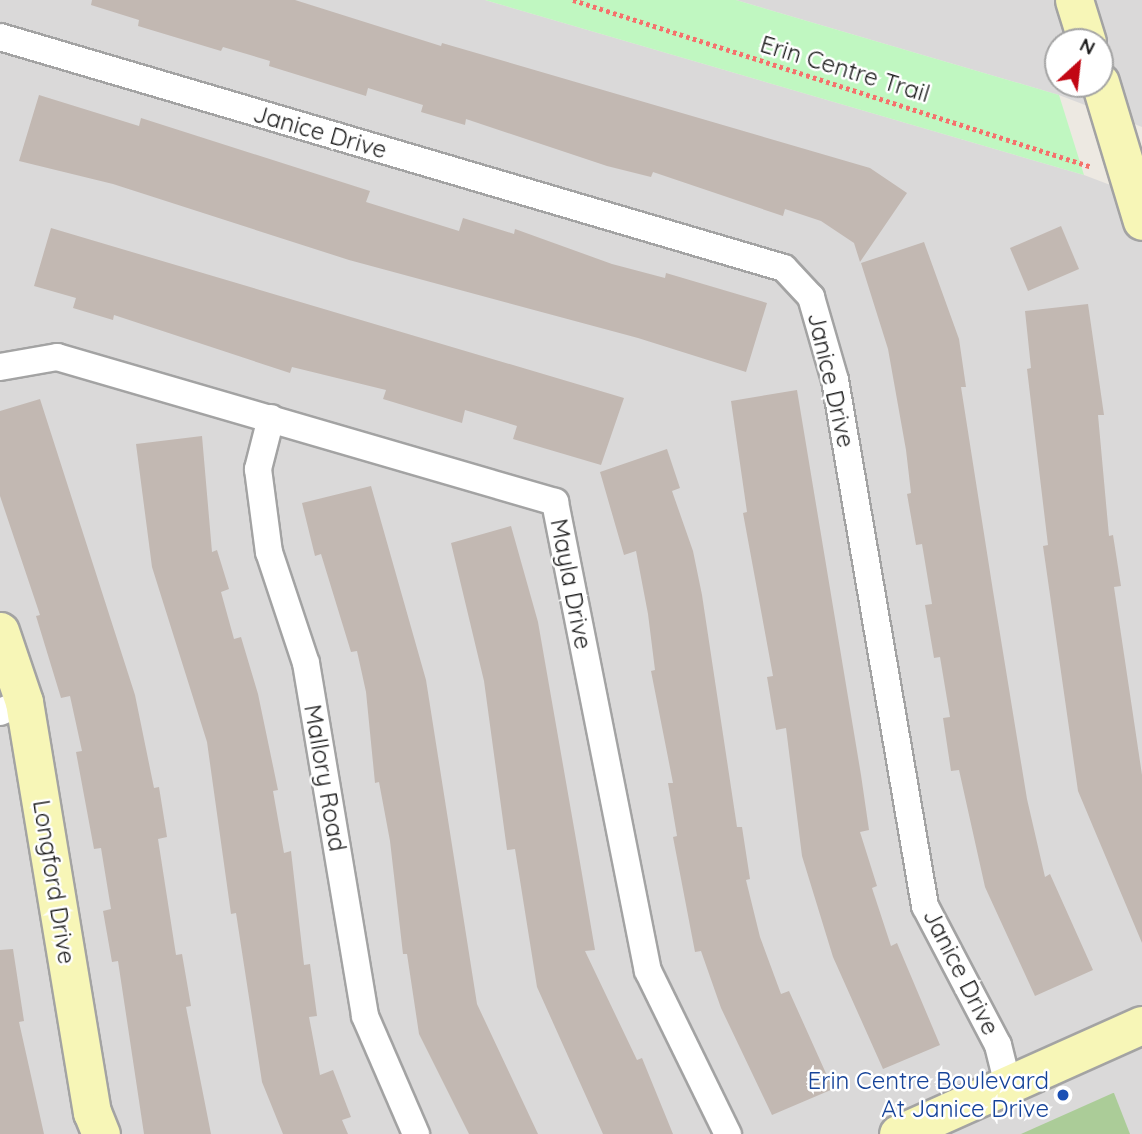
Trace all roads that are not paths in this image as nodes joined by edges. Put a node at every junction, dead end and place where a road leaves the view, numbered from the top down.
1 (1074, 0) edge
2 (1083, 28) edge
3 (0, 37) edge
4 (1105, 98) edge
5 (1142, 221) edge
6 (0, 367) edge
7 (271, 418) junction
8 (0, 631) edge
9 (12, 707) edge
10 (1142, 1025) edge
11 (1008, 1085) junction
12 (102, 1134) edge
13 (416, 1134) edge
14 (729, 1134) edge
15 (898, 1134) edge

1 - 2 street
3 - 11 street, Janice Drive
4 - 5 street
6 - 7 street, Mayla Drive
7 - 13 street, Mallory Road
7 - 14 street, Mayla Drive
8 - 9 street, Longford Drive
9 - 12 street, Longford Drive
10 - 11 street
11 - 15 street

